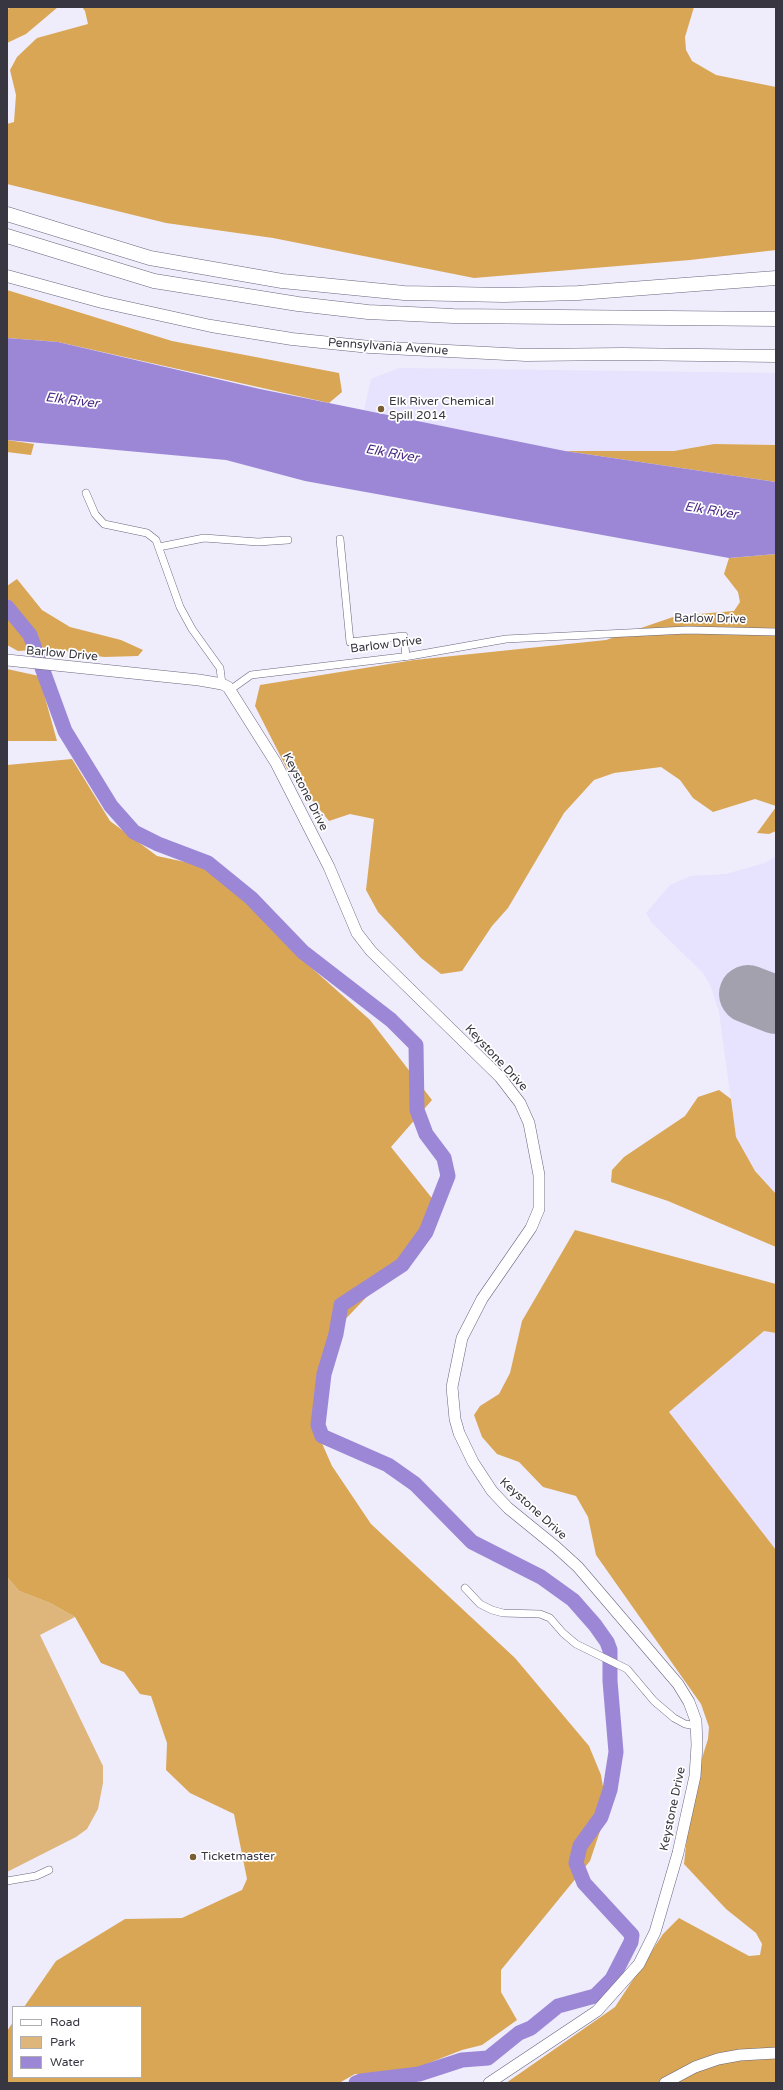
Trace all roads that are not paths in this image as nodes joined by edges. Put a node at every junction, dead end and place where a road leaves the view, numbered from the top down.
1 (7, 214) edge
2 (7, 236) edge
3 (7, 276) edge
4 (776, 278) edge
5 (776, 319) edge
6 (776, 356) edge
7 (86, 493) dead end
8 (340, 539) dead end
9 (288, 540) dead end
10 (159, 547) junction
11 (776, 632) edge
12 (406, 656) junction
13 (7, 660) edge
14 (226, 687) junction
15 (465, 1588) dead end
16 (697, 1726) junction
17 (49, 1870) dead end
18 (7, 1881) edge
19 (776, 2053) edge
20 (488, 2083) edge
21 (665, 2083) edge

1 - 4 highway
2 - 5 highway
3 - 6 main road, Pennsylvania Avenue
7 - 10 street
8 - 12 street
9 - 10 street
10 - 14 street, Keystone Drive
11 - 12 street, Barlow Drive
12 - 14 street, Barlow Drive
13 - 14 street, Barlow Drive
14 - 16 street, Keystone Drive
15 - 16 street
16 - 20 street, Keystone Drive
17 - 18 street
19 - 21 street

